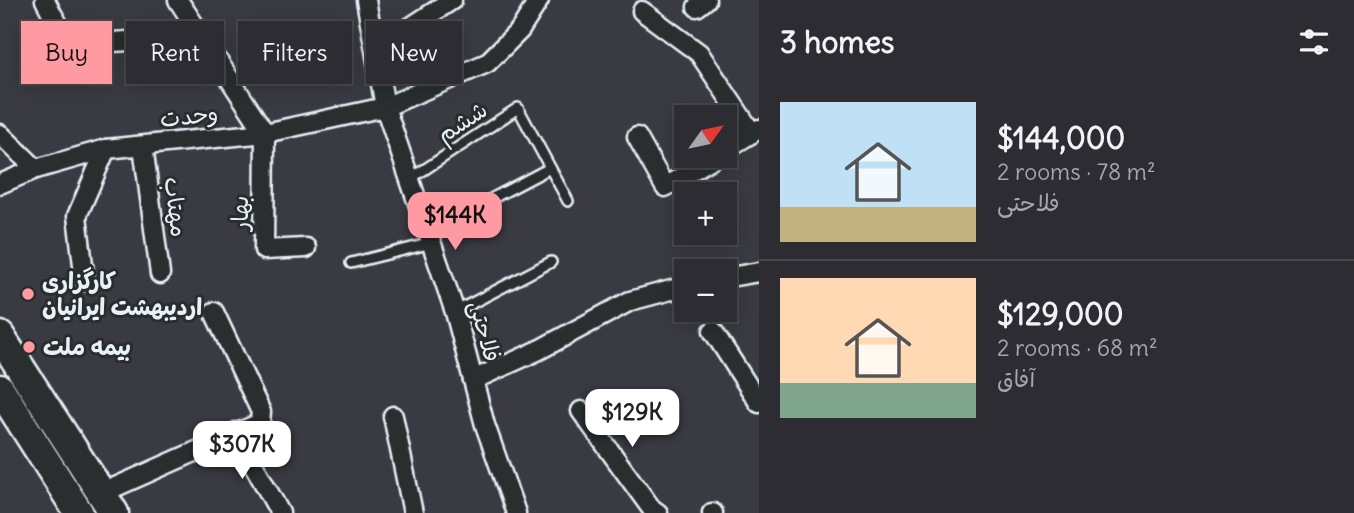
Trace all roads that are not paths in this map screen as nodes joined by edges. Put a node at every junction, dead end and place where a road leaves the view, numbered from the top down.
1 (45, 0) edge
2 (178, 0) edge
3 (366, 0) edge
4 (452, 0) edge
5 (539, 0) edge
6 (642, 11) dead end
7 (191, 21) edge
8 (371, 21) edge
9 (420, 21) edge
10 (126, 40) edge
11 (224, 72) edge
12 (382, 84) edge
13 (385, 107) junction
14 (756, 131) edge
15 (0, 134) edge
16 (264, 134) junction
17 (637, 137) dead end
18 (737, 142) edge
19 (144, 146) junction
20 (106, 149) junction
21 (550, 168) junction
22 (696, 168) edge
23 (36, 169) junction
24 (410, 179) junction
25 (0, 184) edge
26 (568, 201) dead end
27 (430, 237) junction
28 (306, 248) dead end
29 (551, 262) dead end
30 (351, 263) dead end
31 (759, 272) edge
32 (160, 274) dead end
33 (737, 276) edge
34 (85, 281) dead end
35 (674, 289) edge
36 (214, 312) dead end
37 (455, 312) junction
38 (713, 331) dead end
39 (0, 336) edge
40 (473, 380) junction
41 (0, 389) edge
42 (759, 403) edge
43 (581, 411) dead end
44 (393, 416) dead end
45 (236, 432) junction
46 (108, 503) edge
47 (79, 513) edge
48 (280, 513) edge
49 (413, 513) edge
50 (516, 513) edge
51 (658, 513) edge

1 - 10 street
2 - 7 street
3 - 8 street, فلاحتی
4 - 9 street
5 - 13 street, وحدت
6 - 14 street
11 - 16 street
12 - 13 street, فلاحتی
13 - 16 street, وحدت
13 - 24 street, فلاحتی
14 - 18 street
15 - 23 street
16 - 19 street, وحدت
16 - 28 street, بهار
17 - 22 street
19 - 20 street, وحدت
19 - 32 street, مهتاب
20 - 23 street, وحدت
20 - 34 street
21 - 24 lane, ششم
21 - 26 lane, ششم
21 - 27 lane
23 - 25 street, وحدت
24 - 27 street, فلاحتی
27 - 30 lane
27 - 37 street, فلاحتی
29 - 37 lane
31 - 33 street
35 - 40 street
36 - 45 street
37 - 40 street, فلاحتی
38 - 42 street
39 - 46 main road
40 - 50 street, فلاحتی
41 - 47 main road
43 - 51 street
44 - 49 street
45 - 46 street
45 - 48 street

